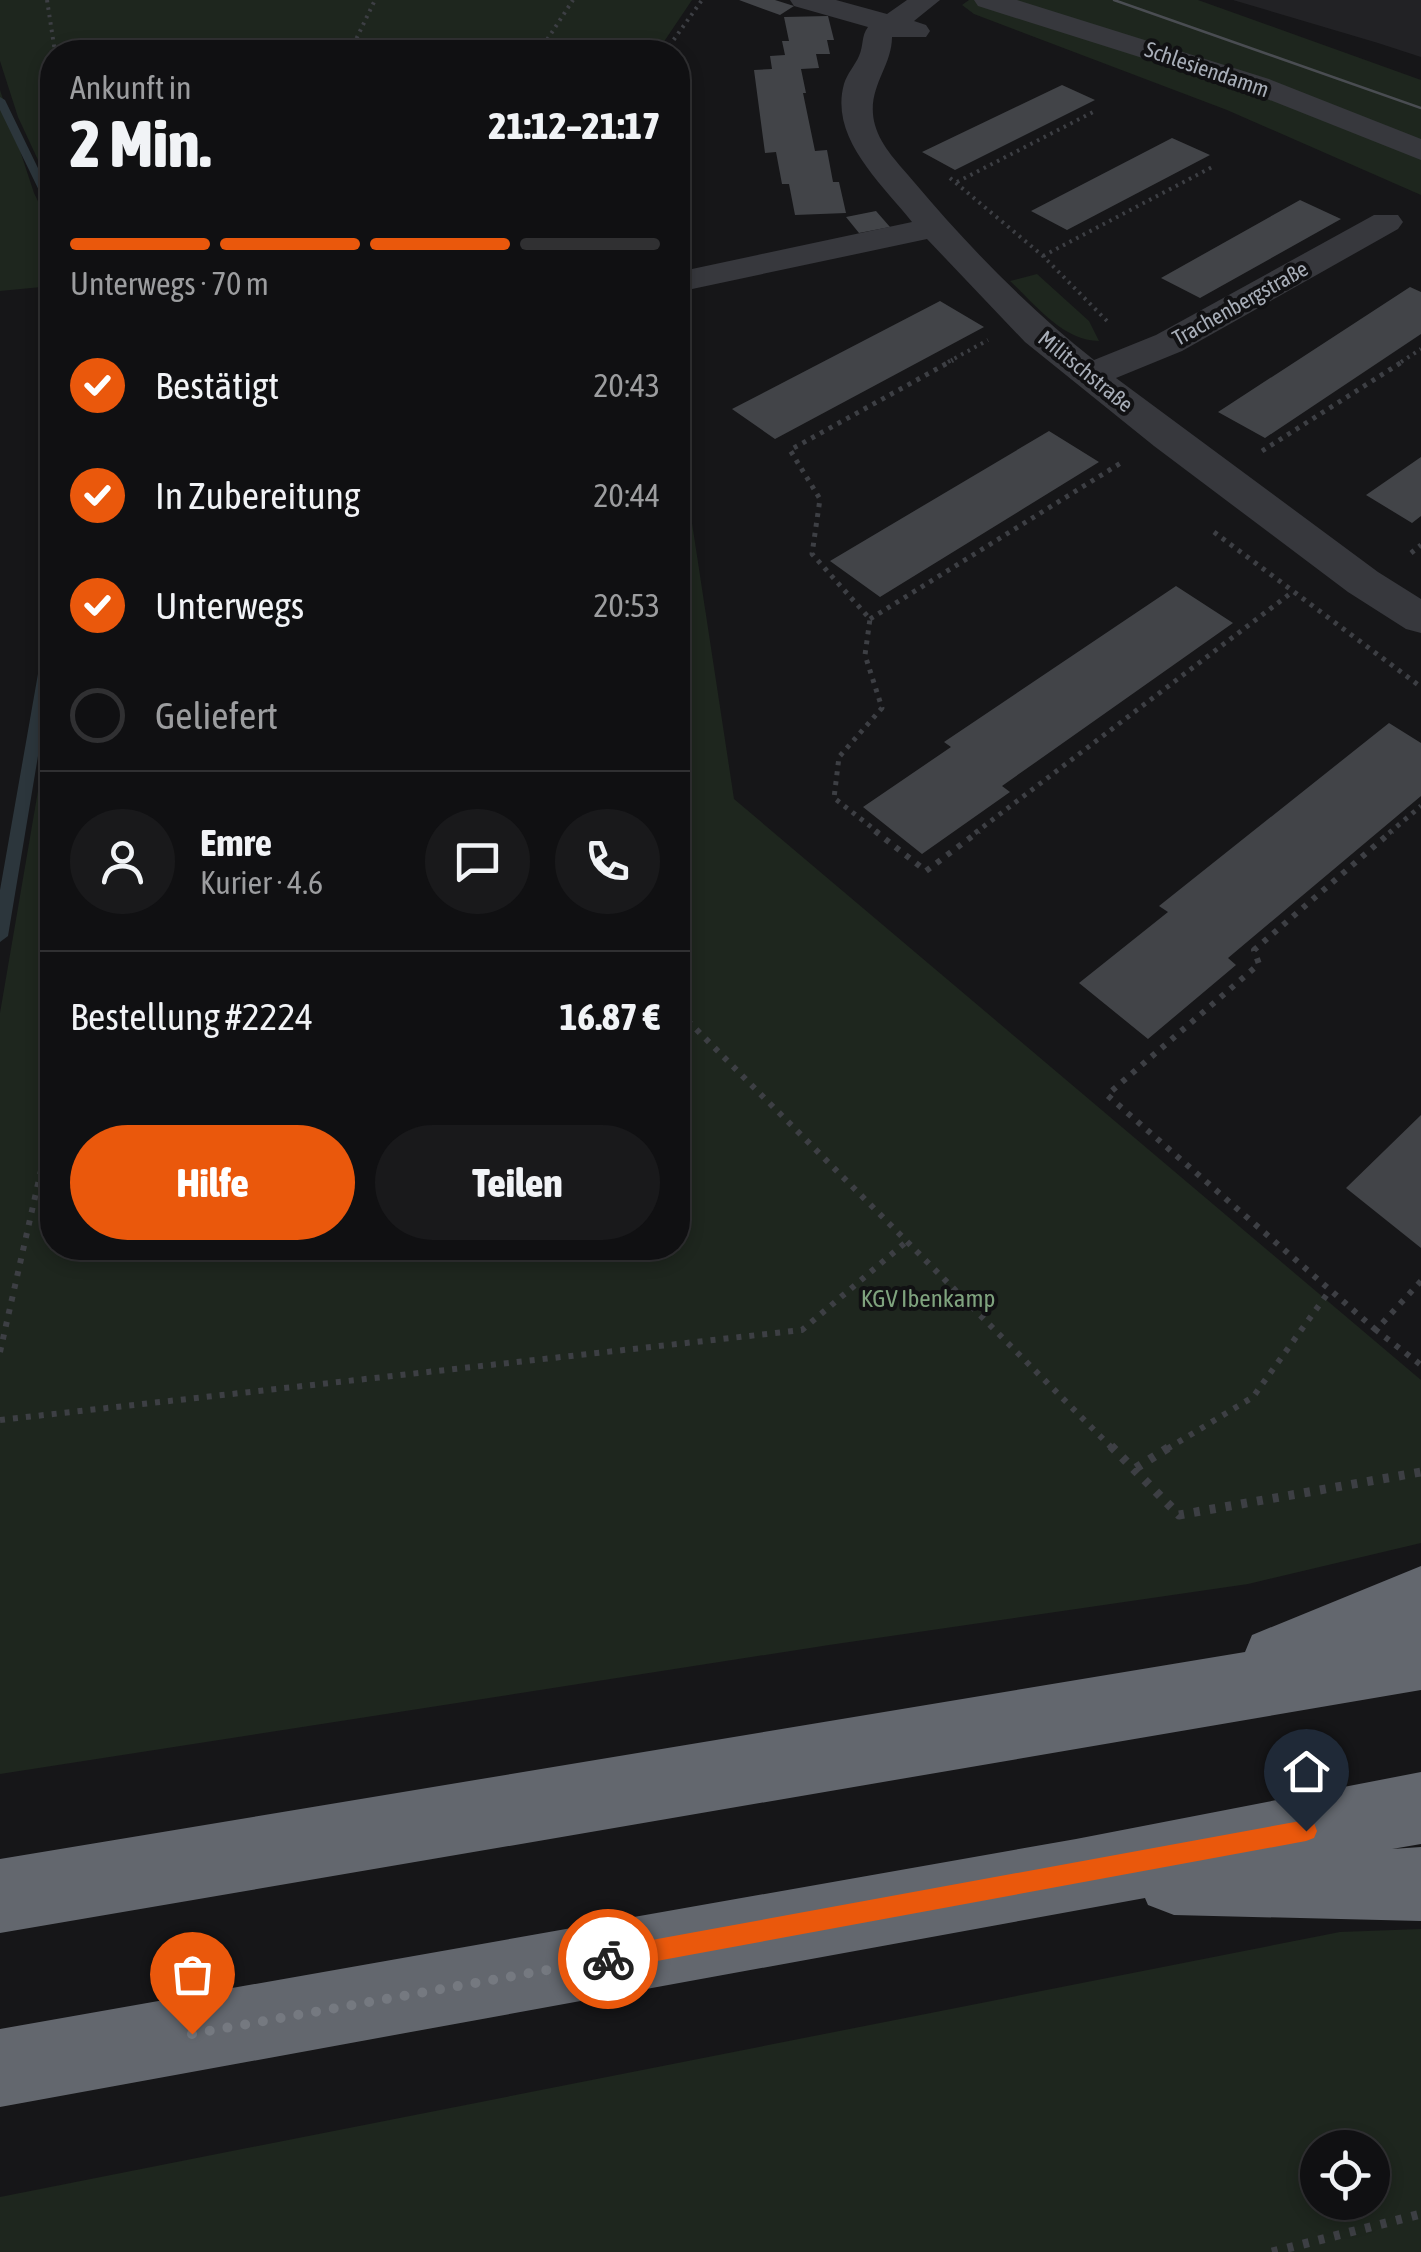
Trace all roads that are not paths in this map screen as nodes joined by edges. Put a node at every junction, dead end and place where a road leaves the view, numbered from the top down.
1 (804, 0) edge
2 (988, 0) edge
3 (940, 3) edge
4 (894, 35) junction
5 (1421, 150) edge
6 (1386, 222) dead end
7 (934, 228) junction
8 (690, 279) edge
9 (1090, 375) junction
10 (1421, 619) edge
11 (1421, 1599) edge
12 (1421, 1656) edge
13 (1202, 1691) junction
14 (1421, 1808) edge
15 (1076, 1875) junction
16 (1421, 1884) edge
17 (0, 1896) edge
18 (0, 2068) edge

1 - 4 street
2 - 5 street, Schlesiendamm
3 - 4 street
4 - 7 street, Militschstraße
6 - 9 street, Trachenbergstraße
7 - 8 street
7 - 9 street, Militschstraße
9 - 10 street, Militschstraße
11 - 13 highway
12 - 13 highway
13 - 17 highway
14 - 15 highway
15 - 16 highway
15 - 18 highway

